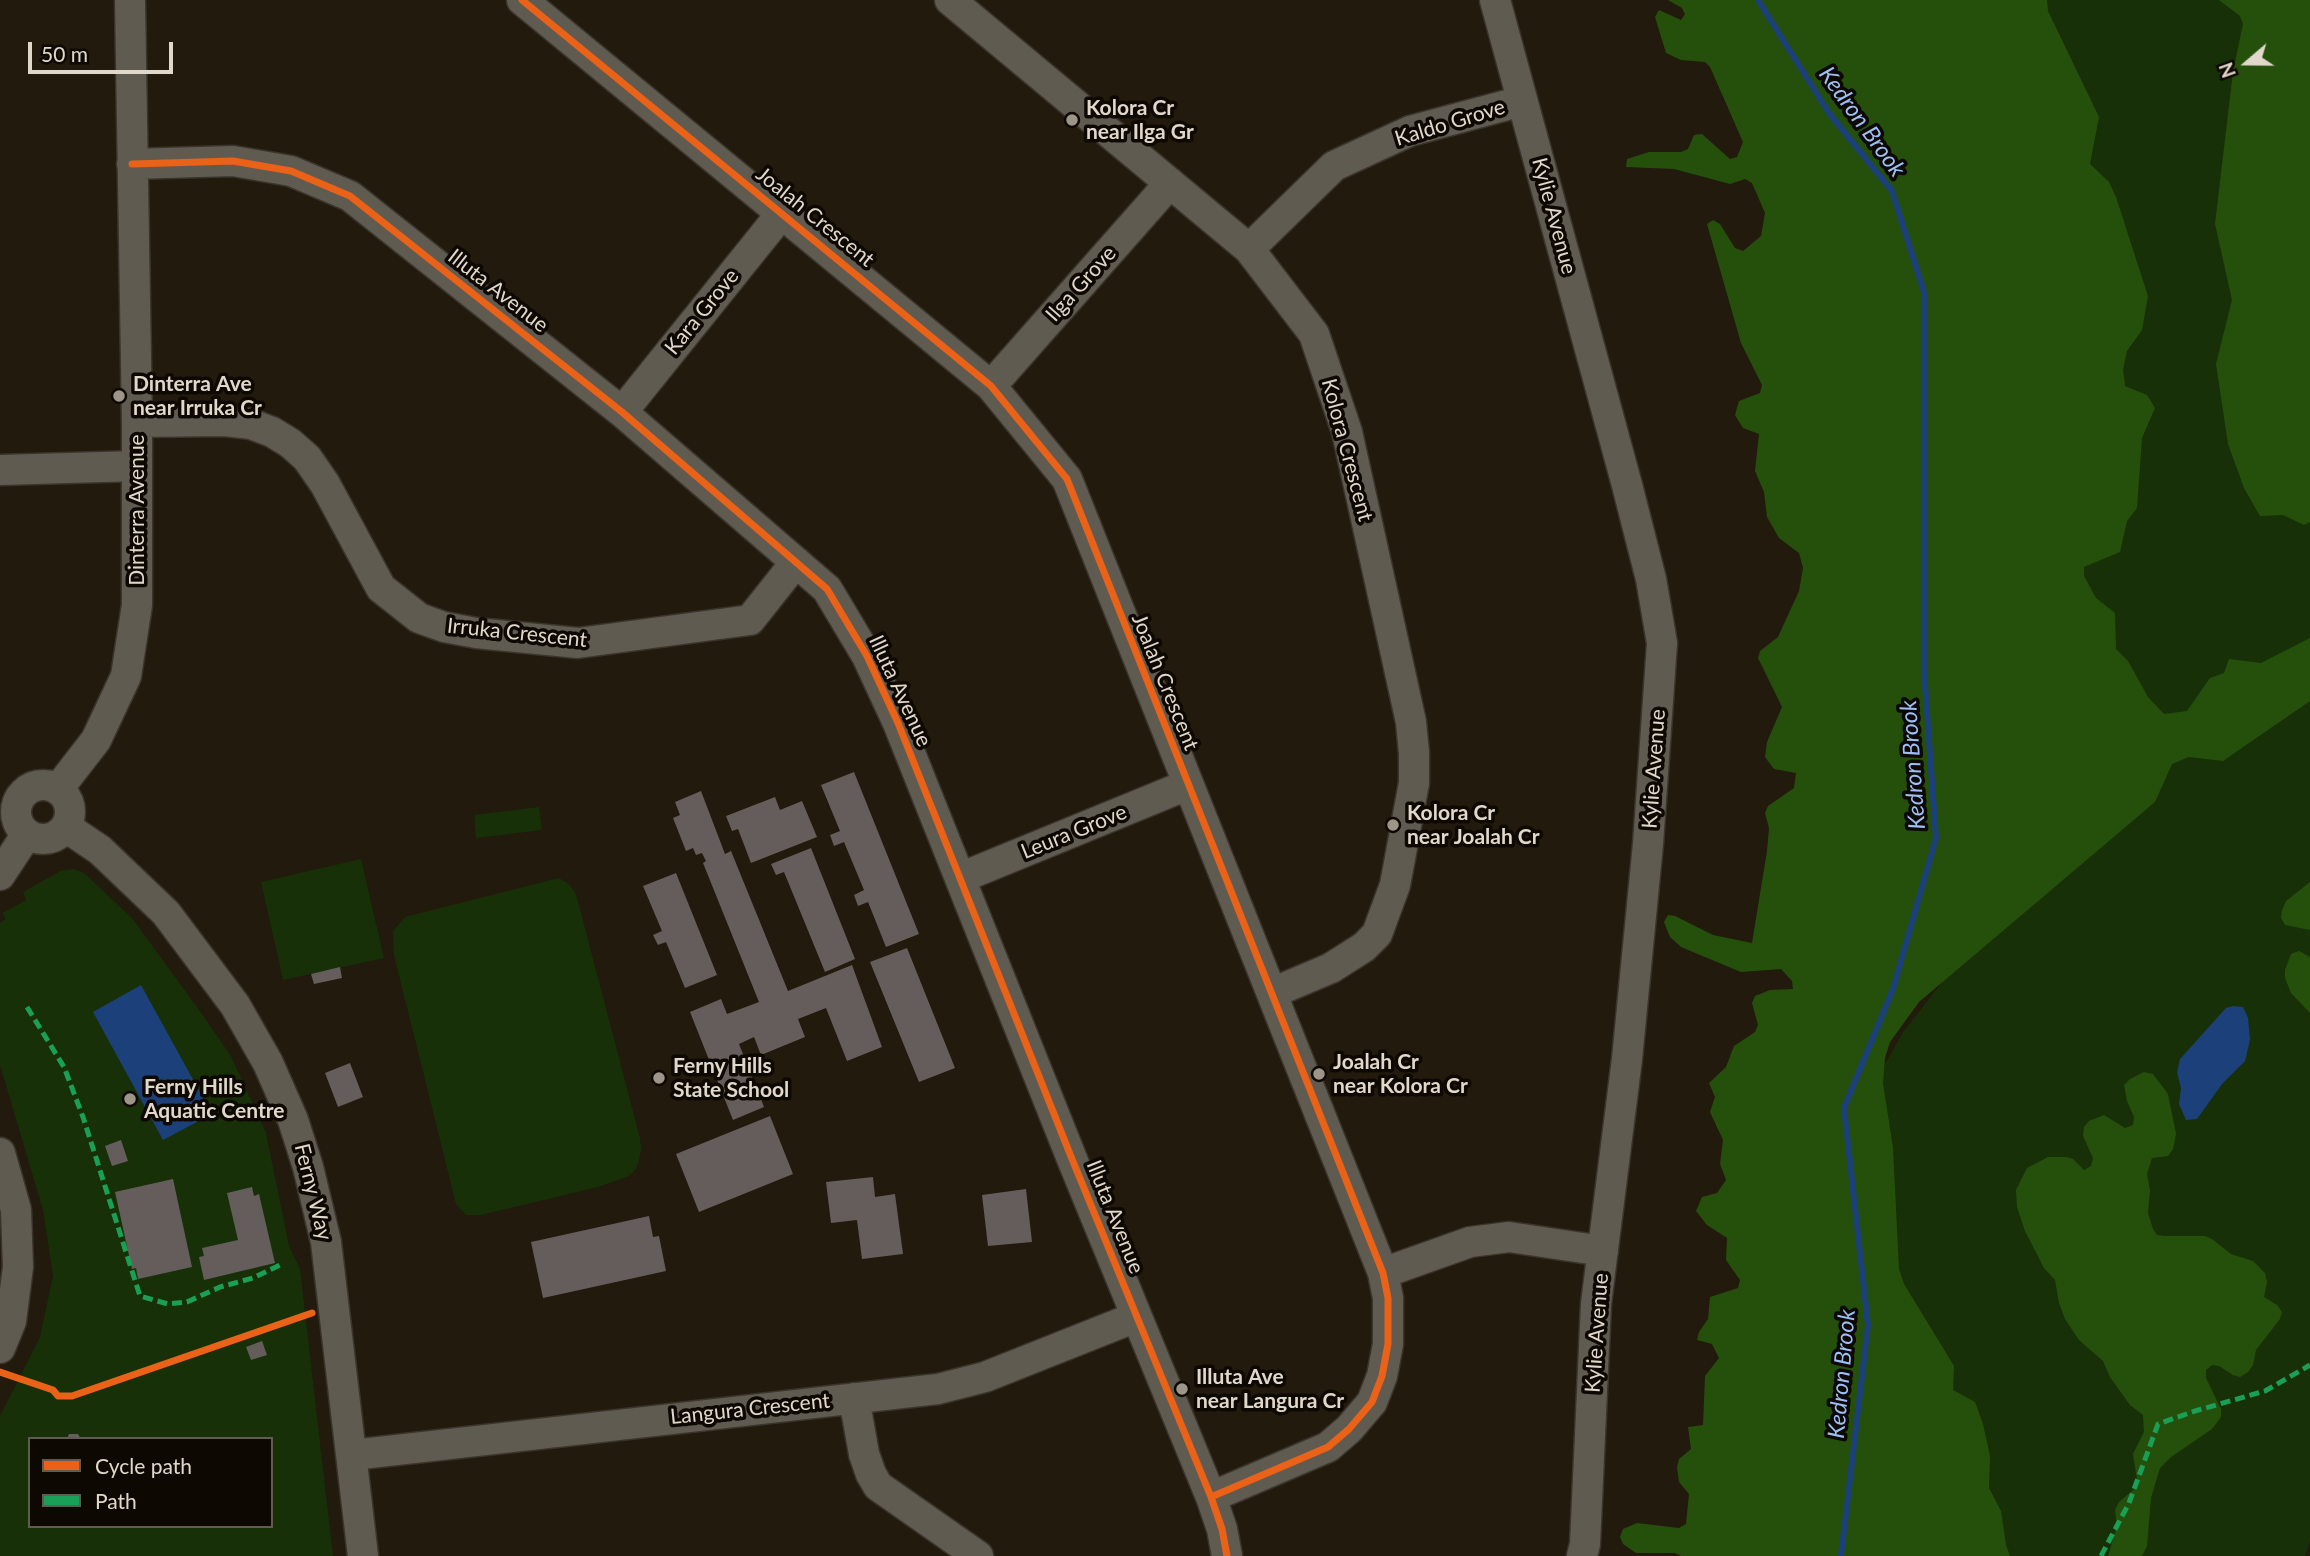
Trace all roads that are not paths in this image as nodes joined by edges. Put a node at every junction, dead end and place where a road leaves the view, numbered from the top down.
1 (130, 0) edge
2 (522, 0) edge
3 (950, 0) edge
4 (1495, 0) edge
5 (1522, 101) junction
6 (132, 164) junction
7 (1170, 183) junction
8 (782, 213) junction
9 (1249, 249) junction
10 (991, 386) junction
11 (622, 412) junction
12 (137, 422) junction
13 (137, 466) junction
14 (0, 470) edge
15 (796, 562) junction
16 (1187, 785) junction
17 (10, 789) edge
18 (58, 789) junction
19 (66, 827) junction
20 (27, 834) junction
21 (0, 876) edge
22 (960, 878) junction
23 (1272, 993) junction
24 (0, 1153) edge
25 (1603, 1251) junction
26 (1383, 1273) junction
27 (1136, 1317) junction
28 (0, 1349) edge
29 (854, 1398) junction
30 (352, 1455) junction
31 (1211, 1497) junction
32 (363, 1556) edge
33 (978, 1556) edge
34 (1227, 1556) edge
35 (1582, 1556) edge

1 - 6 street, Dinterra Avenue
2 - 8 street, Joalah Crescent
3 - 7 street, Kolora Crescent
4 - 5 street, Kylie Avenue
5 - 9 street, Kaldo Grove
5 - 25 street, Kylie Avenue
6 - 11 street, Illuta Avenue
6 - 12 street, Dinterra Avenue
7 - 9 street, Kolora Crescent
7 - 10 street, Ilga Grove
8 - 10 street, Joalah Crescent
8 - 11 street, Kara Grove
9 - 23 street, Kolora Crescent
10 - 16 street, Joalah Crescent
11 - 15 street, Illuta Avenue
12 - 13 street, Dinterra Avenue
12 - 15 street, Irruka Crescent
13 - 14 street
13 - 18 street, Dinterra Avenue
15 - 22 street, Illuta Avenue
16 - 22 street, Leura Grove
16 - 23 street, Joalah Crescent
17 - 18 street
17 - 20 street
18 - 19 street
19 - 20 street
19 - 30 street, Ferny Way
20 - 21 street
22 - 27 street, Illuta Avenue
23 - 26 street, Joalah Crescent
24 - 28 street
25 - 26 street
25 - 35 street, Kylie Avenue
26 - 31 street, Joalah Crescent
27 - 29 street, Langura Crescent
27 - 31 street, Illuta Avenue
29 - 30 street, Langura Crescent
29 - 33 street
30 - 32 street, Ferny Way
31 - 34 street, Illuta Avenue

